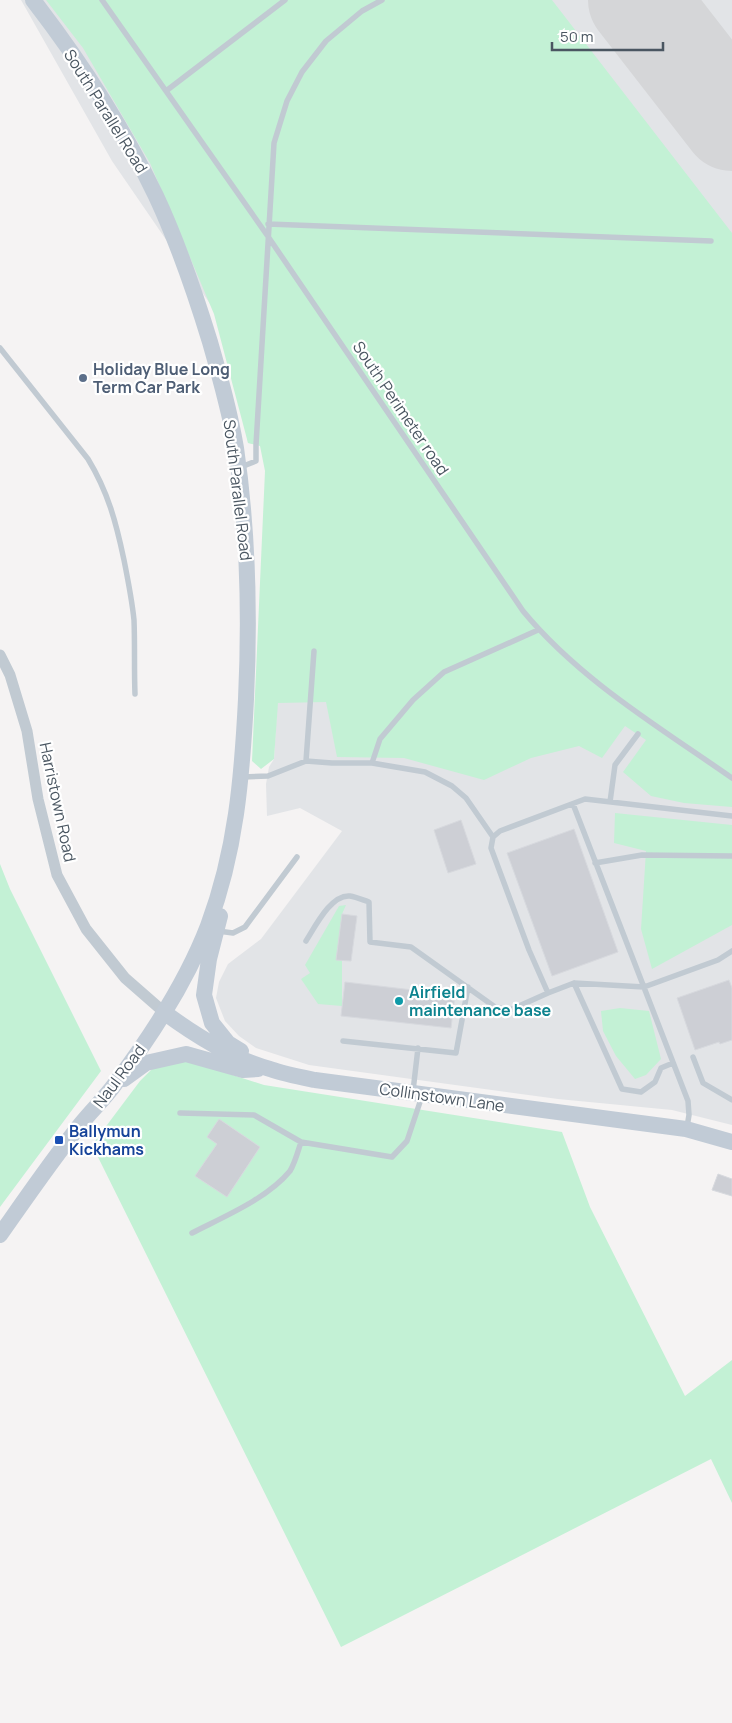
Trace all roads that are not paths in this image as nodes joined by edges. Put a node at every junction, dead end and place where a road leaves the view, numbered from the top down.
1 (33, 0) edge
2 (102, 0) edge
3 (285, 0) edge
4 (382, 0) edge
5 (166, 92) junction
6 (268, 224) junction
7 (267, 236) junction
8 (711, 241) dead end
9 (0, 348) edge
10 (238, 468) junction
11 (538, 630) junction
12 (314, 651) dead end
13 (0, 655) edge
14 (135, 694) dead end
15 (638, 734) dead end
16 (306, 761) junction
17 (372, 763) junction
18 (242, 777) junction
19 (732, 778) edge
20 (610, 802) junction
21 (573, 804) junction
22 (732, 816) edge
23 (493, 837) junction
24 (732, 856) edge
25 (297, 857) dead end
26 (595, 863) junction
27 (224, 874) junction
28 (217, 931) junction
29 (306, 941) dead end
30 (732, 951) edge
31 (574, 983) junction
32 (468, 987) junction
33 (644, 987) junction
34 (548, 993) junction
35 (165, 1013) junction
36 (344, 1041) dead end
37 (418, 1048) junction
38 (693, 1057) dead end
39 (673, 1063) junction
40 (268, 1069) junction
41 (114, 1086) junction
42 (418, 1094) junction
43 (732, 1100) edge
44 (180, 1113) dead end
45 (686, 1129) junction
46 (301, 1142) junction
47 (732, 1142) edge
48 (192, 1233) dead end
49 (0, 1235) edge

1 - 10 main road, South Parallel Road
2 - 5 lane, South Perimeter road
3 - 5 lane
4 - 6 lane
5 - 7 lane, South Perimeter road
6 - 7 lane
6 - 8 lane
7 - 10 lane
7 - 11 lane, South Perimeter road
9 - 14 lane
10 - 18 main road, South Parallel Road
11 - 17 lane
11 - 19 lane, South Perimeter road
12 - 16 lane
13 - 35 street, Harristown Road
15 - 20 lane
16 - 17 lane
16 - 18 lane
17 - 23 lane
18 - 27 main road, South Parallel Road
20 - 21 lane
20 - 22 lane
21 - 23 lane
21 - 26 lane
23 - 34 lane
24 - 26 lane
25 - 28 lane
26 - 33 lane
27 - 28 main road
27 - 35 main road, South Parallel Road
28 - 40 main road
29 - 32 lane
30 - 33 lane
31 - 33 lane
31 - 34 lane
31 - 39 lane
32 - 34 lane
32 - 37 lane
33 - 39 lane
35 - 40 main road, Collinstown Lane
35 - 41 main road, Naul Road
36 - 37 lane
37 - 42 lane
38 - 43 lane
39 - 45 lane
40 - 41 main road
40 - 42 main road, Collinstown Lane
41 - 49 main road, Naul Road
42 - 45 main road, Collinstown Lane
42 - 46 lane
44 - 46 lane
45 - 47 main road, Collinstown Lane
46 - 48 lane

